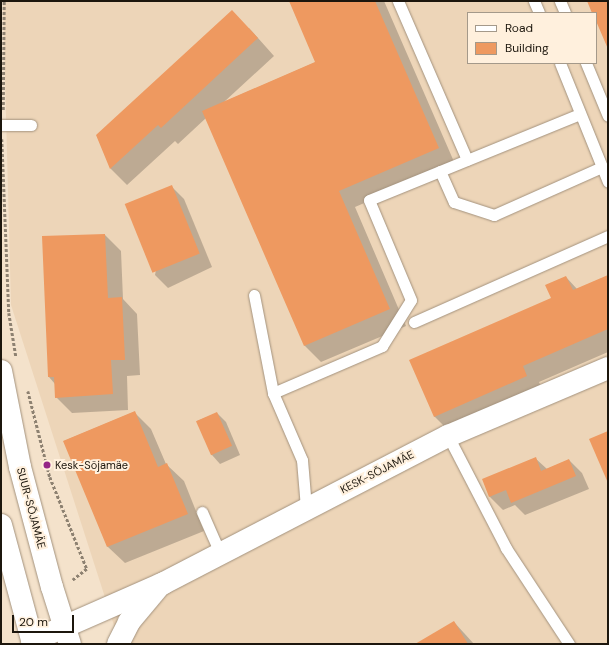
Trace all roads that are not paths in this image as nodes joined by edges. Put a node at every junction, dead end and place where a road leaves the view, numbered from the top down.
1 (398, 1) edge
2 (534, 1) edge
3 (560, 1) edge
4 (539, 12) edge
5 (565, 12) edge
6 (560, 64) edge
7 (586, 64) edge
8 (580, 114) junction
9 (608, 116) edge
10 (2, 125) edge
11 (31, 125) dead end
12 (467, 160) junction
13 (602, 167) junction
14 (440, 171) junction
15 (608, 182) edge
16 (608, 236) edge
17 (254, 295) dead end
18 (414, 322) dead end
19 (9, 364) edge
20 (608, 368) edge
21 (273, 393) junction
22 (448, 436) junction
23 (306, 508) junction
24 (202, 512) dead end
25 (1, 525) edge
26 (220, 553) junction
27 (160, 585) junction
28 (68, 635) edge
29 (33, 642) edge
30 (118, 644) edge
31 (569, 644) edge

1 - 12 lane
2 - 4 lane
3 - 5 lane
6 - 8 lane
7 - 9 lane
8 - 12 lane
8 - 13 lane
10 - 11 lane
12 - 14 lane
13 - 14 lane
13 - 15 lane
14 - 21 lane
16 - 18 lane
17 - 21 lane
19 - 28 street, SUUR-SÕJAMÄE
20 - 22 street, KESK-SÕJAMÄE
21 - 23 lane
22 - 23 street, KESK-SÕJAMÄE
22 - 31 lane
23 - 26 street, KESK-SÕJAMÄE
24 - 26 lane
25 - 29 street
26 - 27 street, KESK-SÕJAMÄE
27 - 28 street, KESK-SÕJAMÄE
27 - 30 street
28 - 29 street, KESK-SÕJAMÄE

